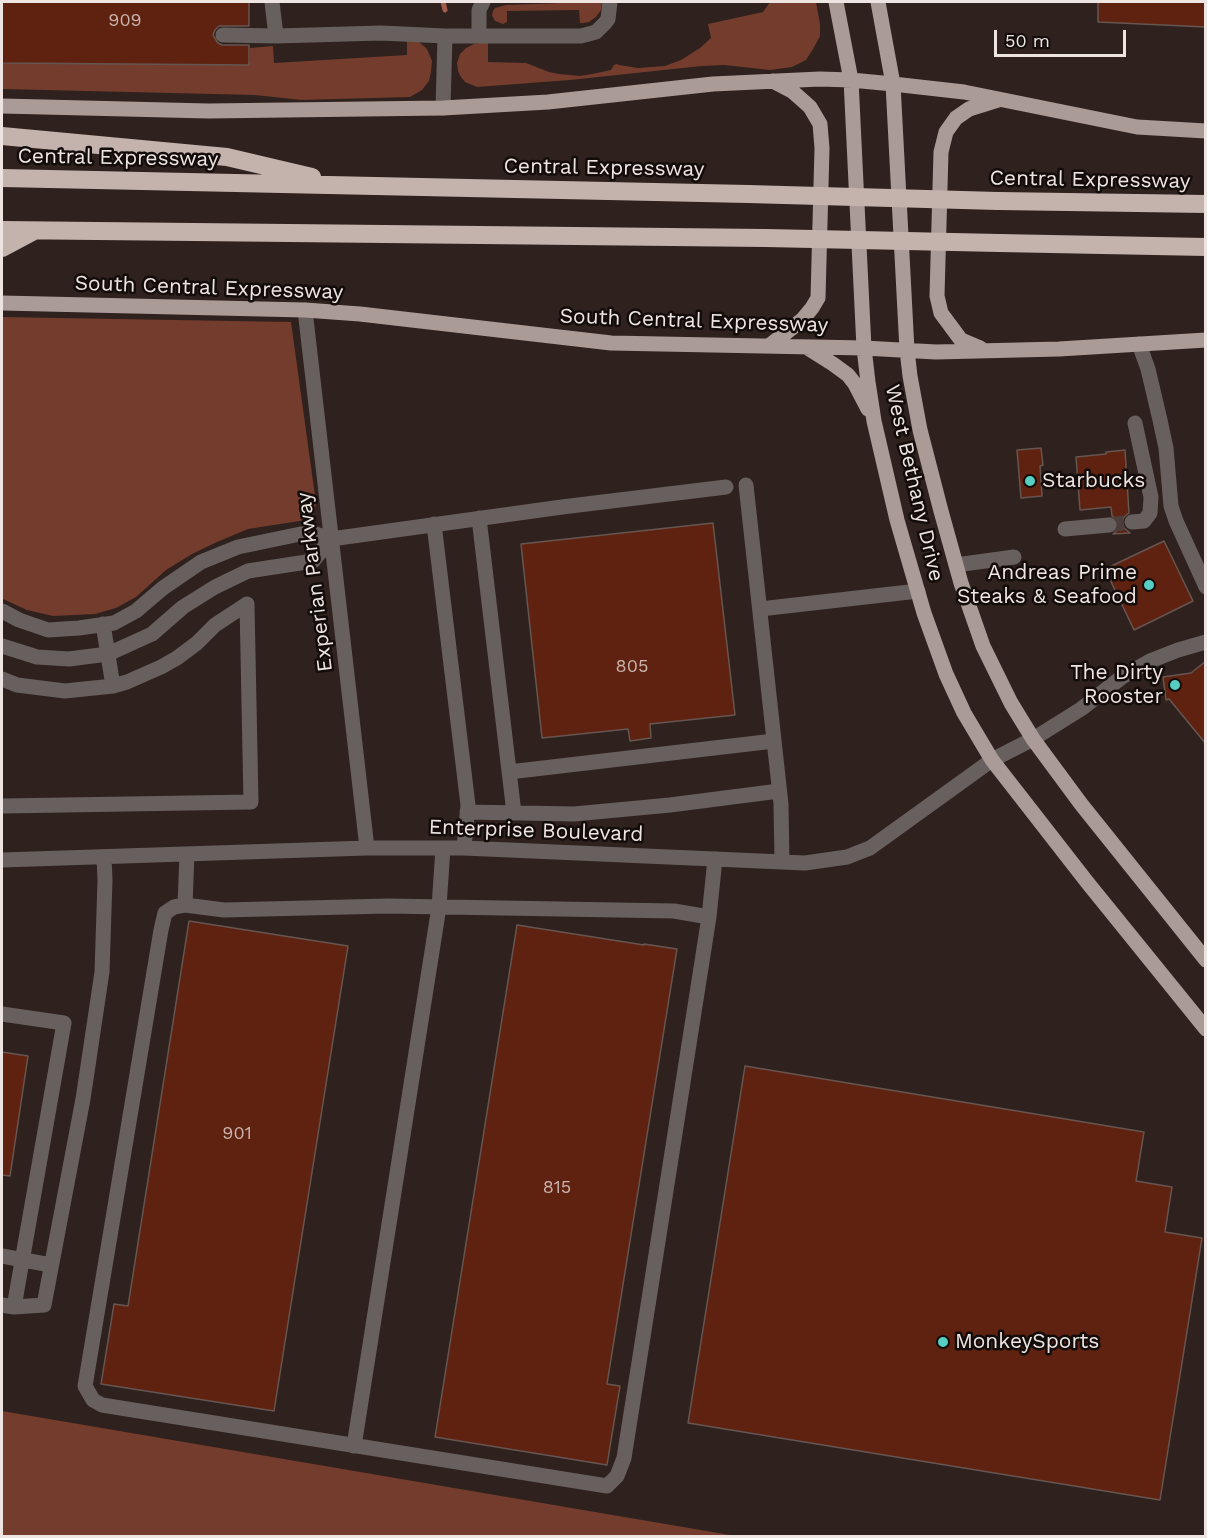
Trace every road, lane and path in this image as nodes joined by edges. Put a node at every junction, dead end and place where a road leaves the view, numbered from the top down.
1 (272, 2) edge
2 (483, 2) edge
3 (610, 2) edge
4 (836, 2) edge
5 (878, 2) edge
6 (223, 35) dead end
7 (276, 36) junction
8 (446, 36) junction
9 (478, 36) junction
10 (772, 80) junction
11 (851, 80) junction
12 (893, 84) junction
13 (1001, 99) junction
14 (2, 106) edge
15 (443, 108) junction
16 (1206, 131) edge
17 (2, 135) edge
18 (2, 178) edge
19 (349, 186) junction
20 (1206, 204) edge
21 (2, 230) edge
22 (33, 231) junction
23 (1206, 247) edge
24 (2, 248) edge
25 (2, 303) edge
26 (305, 310) junction
27 (1206, 340) edge
28 (1139, 344) junction
29 (769, 346) junction
30 (806, 347) junction
31 (864, 348) junction
32 (907, 350) junction
33 (986, 351) junction
34 (874, 421) junction
35 (1135, 423) dead end
36 (746, 484) dead end
37 (726, 487) dead end
38 (478, 518) junction
39 (1132, 522) tunnel mouth
40 (434, 525) junction
41 (1109, 525) tunnel mouth
42 (1065, 529) dead end
43 (331, 539) junction
44 (220, 554) junction
45 (1014, 557) dead end
46 (956, 565) junction
47 (231, 580) junction
48 (1206, 587) edge
49 (918, 591) junction
50 (760, 609) junction
51 (2, 611) edge
52 (104, 624) junction
53 (1206, 642) edge
54 (2, 646) edge
55 (108, 654) junction
56 (2, 679) edge
57 (113, 686) junction
58 (1033, 739) junction
59 (774, 741) junction
60 (992, 760) junction
61 (509, 772) junction
62 (779, 791) junction
63 (2, 806) edge
64 (467, 812) junction
65 (514, 813) junction
66 (367, 848) junction
67 (443, 848) junction
68 (464, 848) junction
69 (187, 854) junction
70 (104, 857) junction
71 (715, 859) junction
72 (2, 860) edge
73 (782, 862) junction
74 (185, 905) junction
75 (439, 907) junction
76 (709, 917) junction
77 (1206, 960) edge
78 (2, 1014) edge
79 (1206, 1029) edge
80 (2, 1256) edge
81 (23, 1259) junction
82 (51, 1265) junction
83 (8, 1306) edge
84 (354, 1446) junction

1 - 7 street
2 - 9 street
3 - 9 street
4 - 11 main road, West Bethany Drive
5 - 12 main road, West Bethany Drive
6 - 7 street
7 - 8 street
8 - 9 street
8 - 15 street
10 - 11 main road
10 - 15 main road
10 - 29 main road
11 - 12 main road
11 - 31 main road, West Bethany Drive
12 - 13 main road
12 - 32 main road, West Bethany Drive
13 - 16 main road
13 - 33 main road
14 - 15 main road
17 - 19 highway
18 - 19 highway, Central Expressway
19 - 20 highway, Central Expressway, bridge
21 - 22 highway
22 - 23 highway, bridge
22 - 24 highway
25 - 26 main road, South Central Expressway
26 - 29 main road, South Central Expressway
26 - 43 street, Experian Parkway
27 - 28 main road, South Central Expressway
28 - 33 main road, South Central Expressway
28 - 48 street
29 - 30 main road, South Central Expressway
30 - 31 main road, South Central Expressway
30 - 34 main road
31 - 32 main road, South Central Expressway
31 - 34 main road, West Bethany Drive
32 - 33 main road, South Central Expressway
32 - 46 main road, West Bethany Drive
34 - 49 main road, West Bethany Drive
35 - 39 street
36 - 50 street
37 - 38 street
38 - 40 street
38 - 61 street
40 - 43 street
40 - 64 street
41 - 42 street
43 - 44 street
43 - 47 street
43 - 66 street, Experian Parkway
44 - 47 street
44 - 52 street
45 - 46 street
46 - 58 main road, West Bethany Drive
47 - 55 street
49 - 50 street
49 - 60 main road, West Bethany Drive
50 - 59 street
51 - 52 street
52 - 55 street
53 - 58 street, Enterprise Boulevard
54 - 55 street
55 - 57 street
56 - 57 street
57 - 63 street
58 - 60 street, Enterprise Boulevard
58 - 77 main road, West Bethany Drive
59 - 61 street
59 - 62 street
60 - 73 street, Enterprise Boulevard
60 - 79 main road, West Bethany Drive
61 - 65 street
62 - 65 street
62 - 73 street
64 - 65 street
64 - 68 street
66 - 67 street, Enterprise Boulevard
66 - 69 street, Enterprise Boulevard
67 - 68 street, Enterprise Boulevard
67 - 75 street
68 - 71 street, Enterprise Boulevard
69 - 70 street, Enterprise Boulevard
69 - 74 street
70 - 72 street, Enterprise Boulevard
70 - 82 street
71 - 73 street, Enterprise Boulevard
71 - 76 street
74 - 75 street
74 - 84 street
75 - 76 street
75 - 84 street
76 - 84 street
78 - 81 street
80 - 81 street
81 - 82 street
81 - 83 street
82 - 83 street

